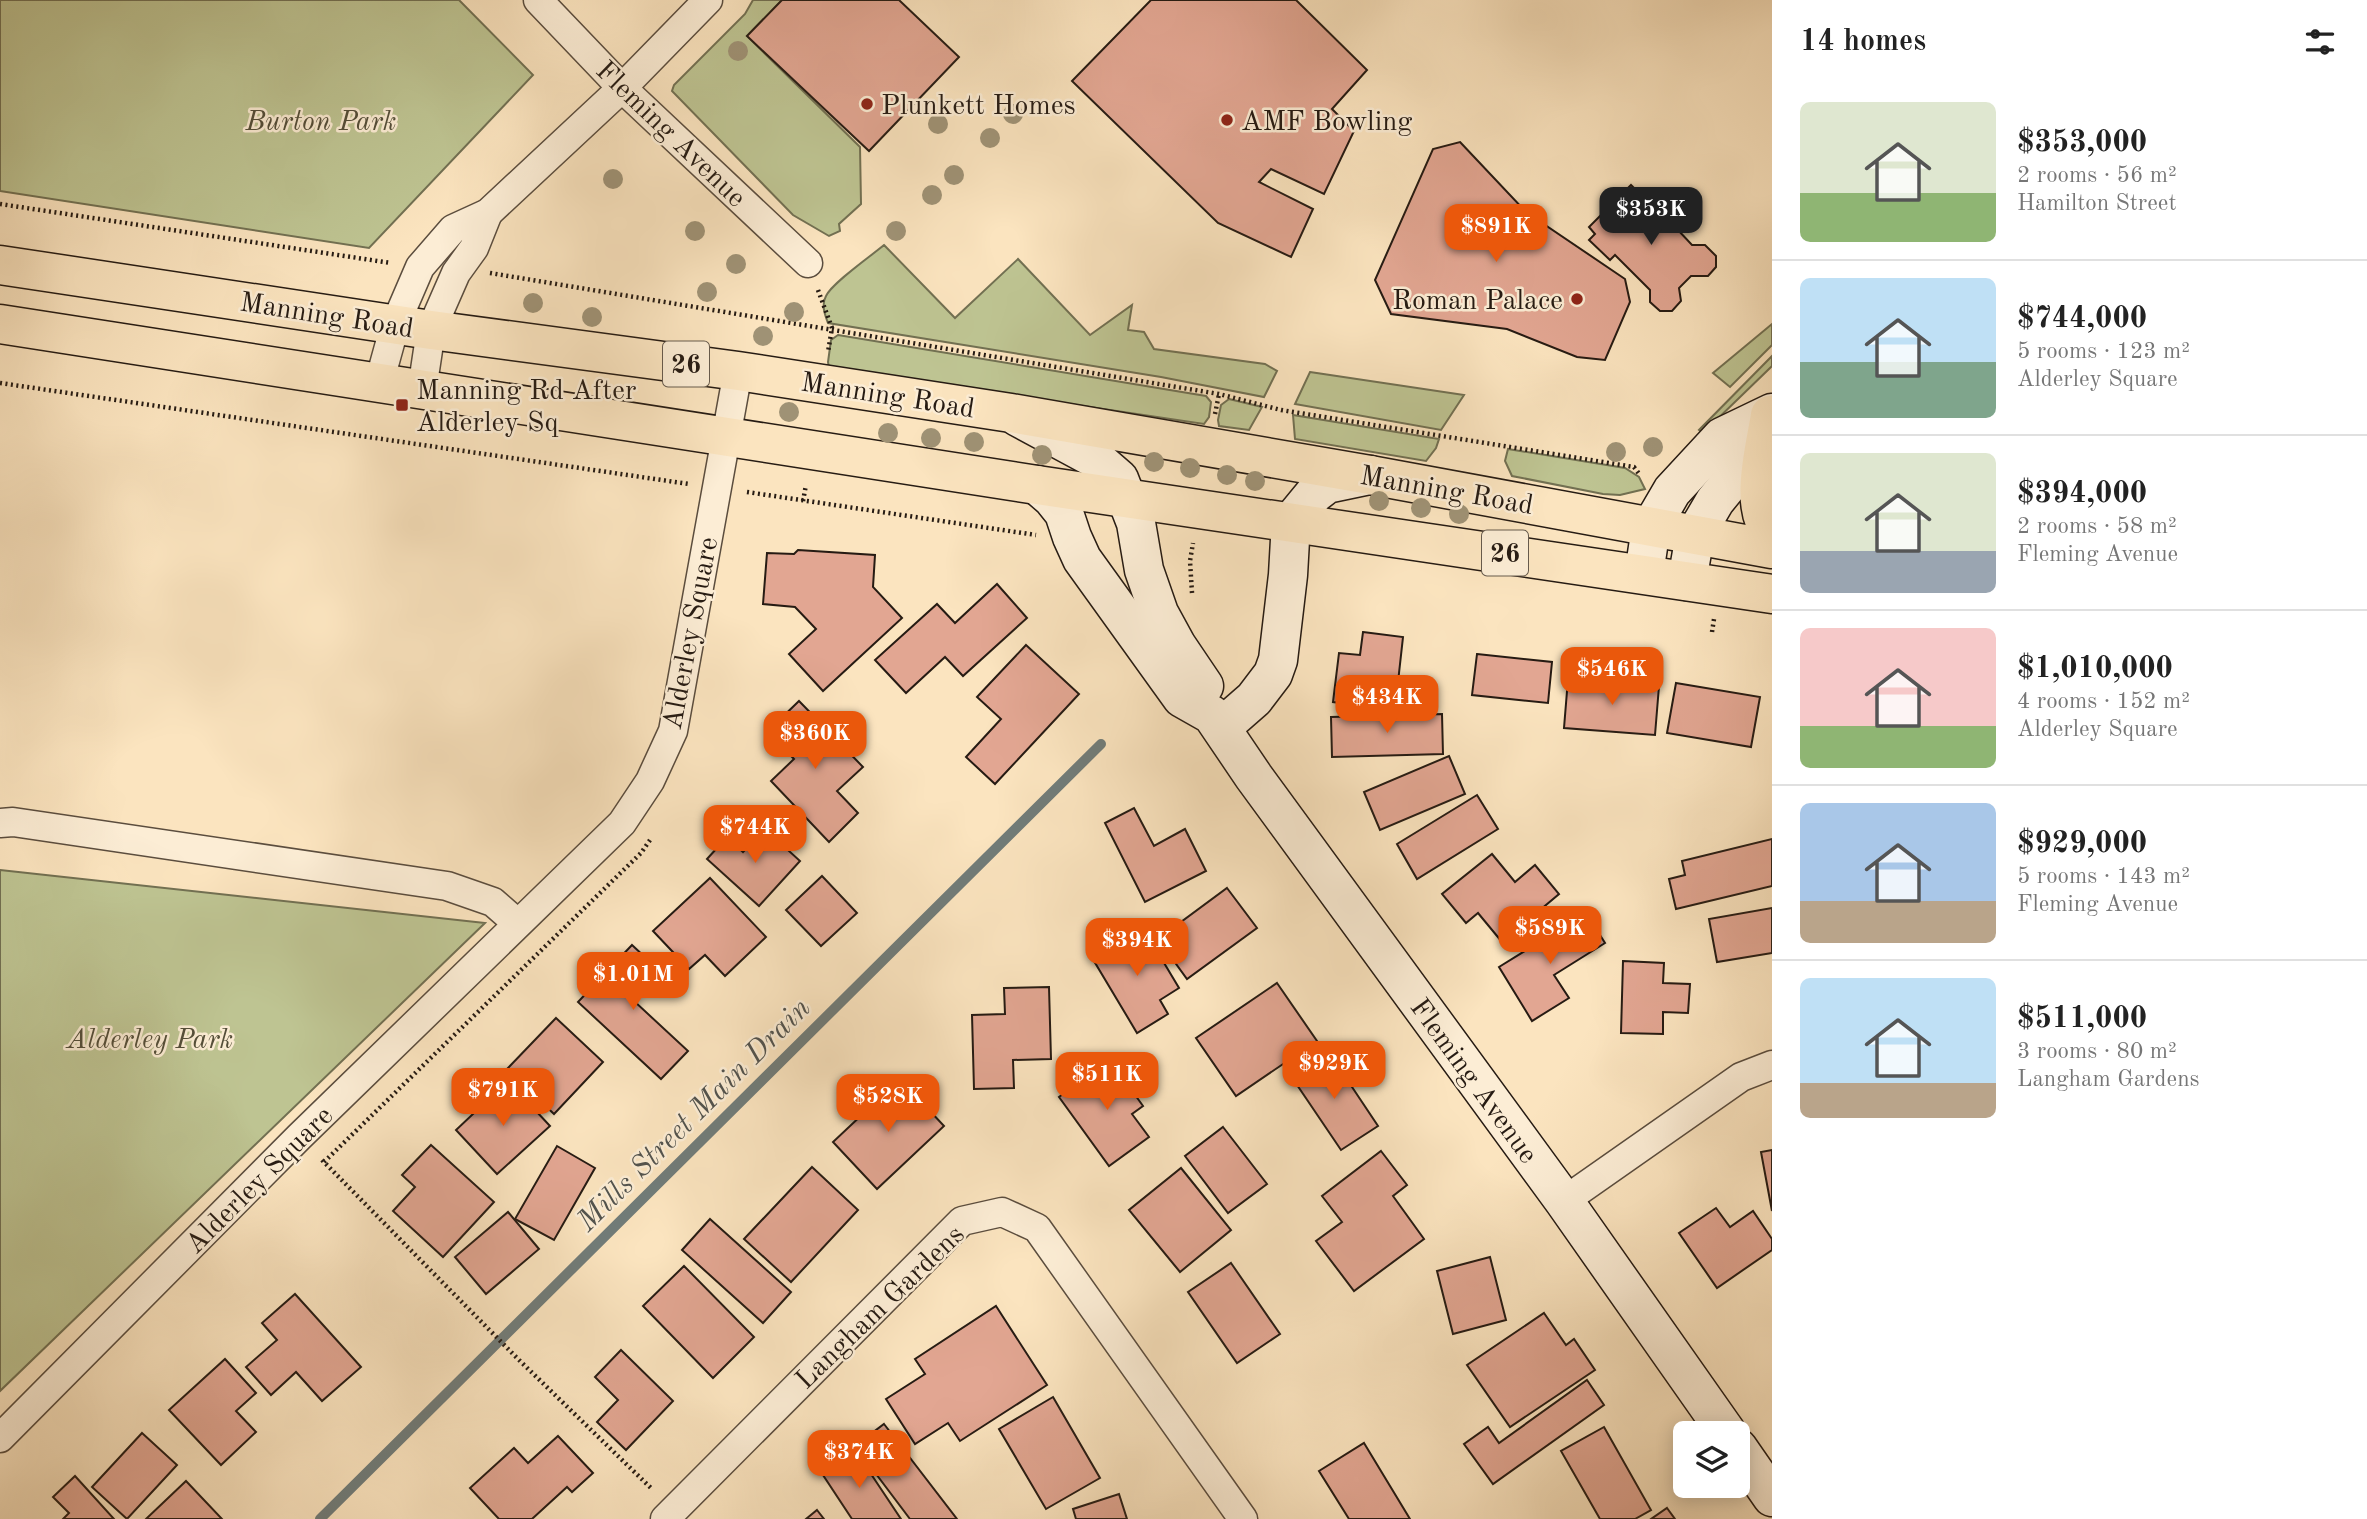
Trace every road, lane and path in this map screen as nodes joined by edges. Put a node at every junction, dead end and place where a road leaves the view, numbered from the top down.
1 (538, 0) edge
2 (708, 0) edge
3 (622, 88) junction
4 (808, 263) joint
5 (0, 265) edge
6 (0, 324) edge
7 (413, 328) junction
8 (738, 371) junction
9 (0, 383) edge
10 (379, 383) junction
11 (422, 390) junction
12 (1011, 413) junction
13 (1771, 414) edge
14 (727, 436) junction
15 (1370, 475) junction
16 (1647, 483) dead end
17 (1037, 485) junction
18 (717, 488) junction
19 (1128, 498) junction
20 (1291, 522) junction
21 (1651, 527) junction
22 (1695, 535) junction
23 (1772, 535) edge
24 (1073, 541) junction
25 (1772, 549) edge
26 (1644, 574) junction
27 (1687, 581) junction
28 (1772, 594) edge
29 (1217, 721) junction
30 (0, 823) edge
31 (517, 923) junction
32 (1772, 1065) edge
33 (299, 1137) junction
34 (1563, 1201) junction
35 (1719, 1421) edge
36 (0, 1438) edge
37 (1750, 1465) edge
38 (1772, 1497) edge
39 (669, 1515) edge
40 (1242, 1519) edge

1 - 3 street, Fleming Avenue
2 - 3 street
3 - 4 street, Fleming Avenue
3 - 7 street
4 - 16 path
5 - 7 main road, Manning Road / 26
6 - 10 main road, Manning Road / 26
7 - 8 main road, Manning Road / 26
7 - 10 street
7 - 11 street
8 - 12 main road, Manning Road / 26
8 - 14 street, Alderley Square
9 - 18 path
10 - 11 main road, Manning Road / 26
11 - 14 main road, Manning Road / 26
12 - 15 main road, Manning Road / 26
12 - 19 street, Fleming Avenue
13 - 21 street
13 - 22 street
13 - 23 main road
14 - 17 main road, Manning Road / 26
14 - 18 street, Alderley Square
15 - 20 street
15 - 21 main road, Manning Road / 26
17 - 19 main road, Manning Road / 26
17 - 24 street, Fleming Avenue
18 - 24 path
18 - 31 street, Alderley Square
19 - 20 main road, Manning Road / 26
19 - 29 street, Fleming Avenue
20 - 26 main road, Manning Road / 26
20 - 29 street
21 - 22 main road, Manning Road / 26
21 - 26 street
22 - 25 main road, Manning Road / 26
22 - 27 street
24 - 29 street, Fleming Avenue
26 - 27 main road, Manning Road / 26
27 - 28 main road, Manning Road / 26
29 - 34 street, Fleming Avenue
30 - 31 street
31 - 33 street, Alderley Square
32 - 34 street
33 - 36 street, Alderley Square
33 - 39 path
34 - 35 street, Fleming Avenue
37 - 38 street
39 - 40 street, Langham Gardens

